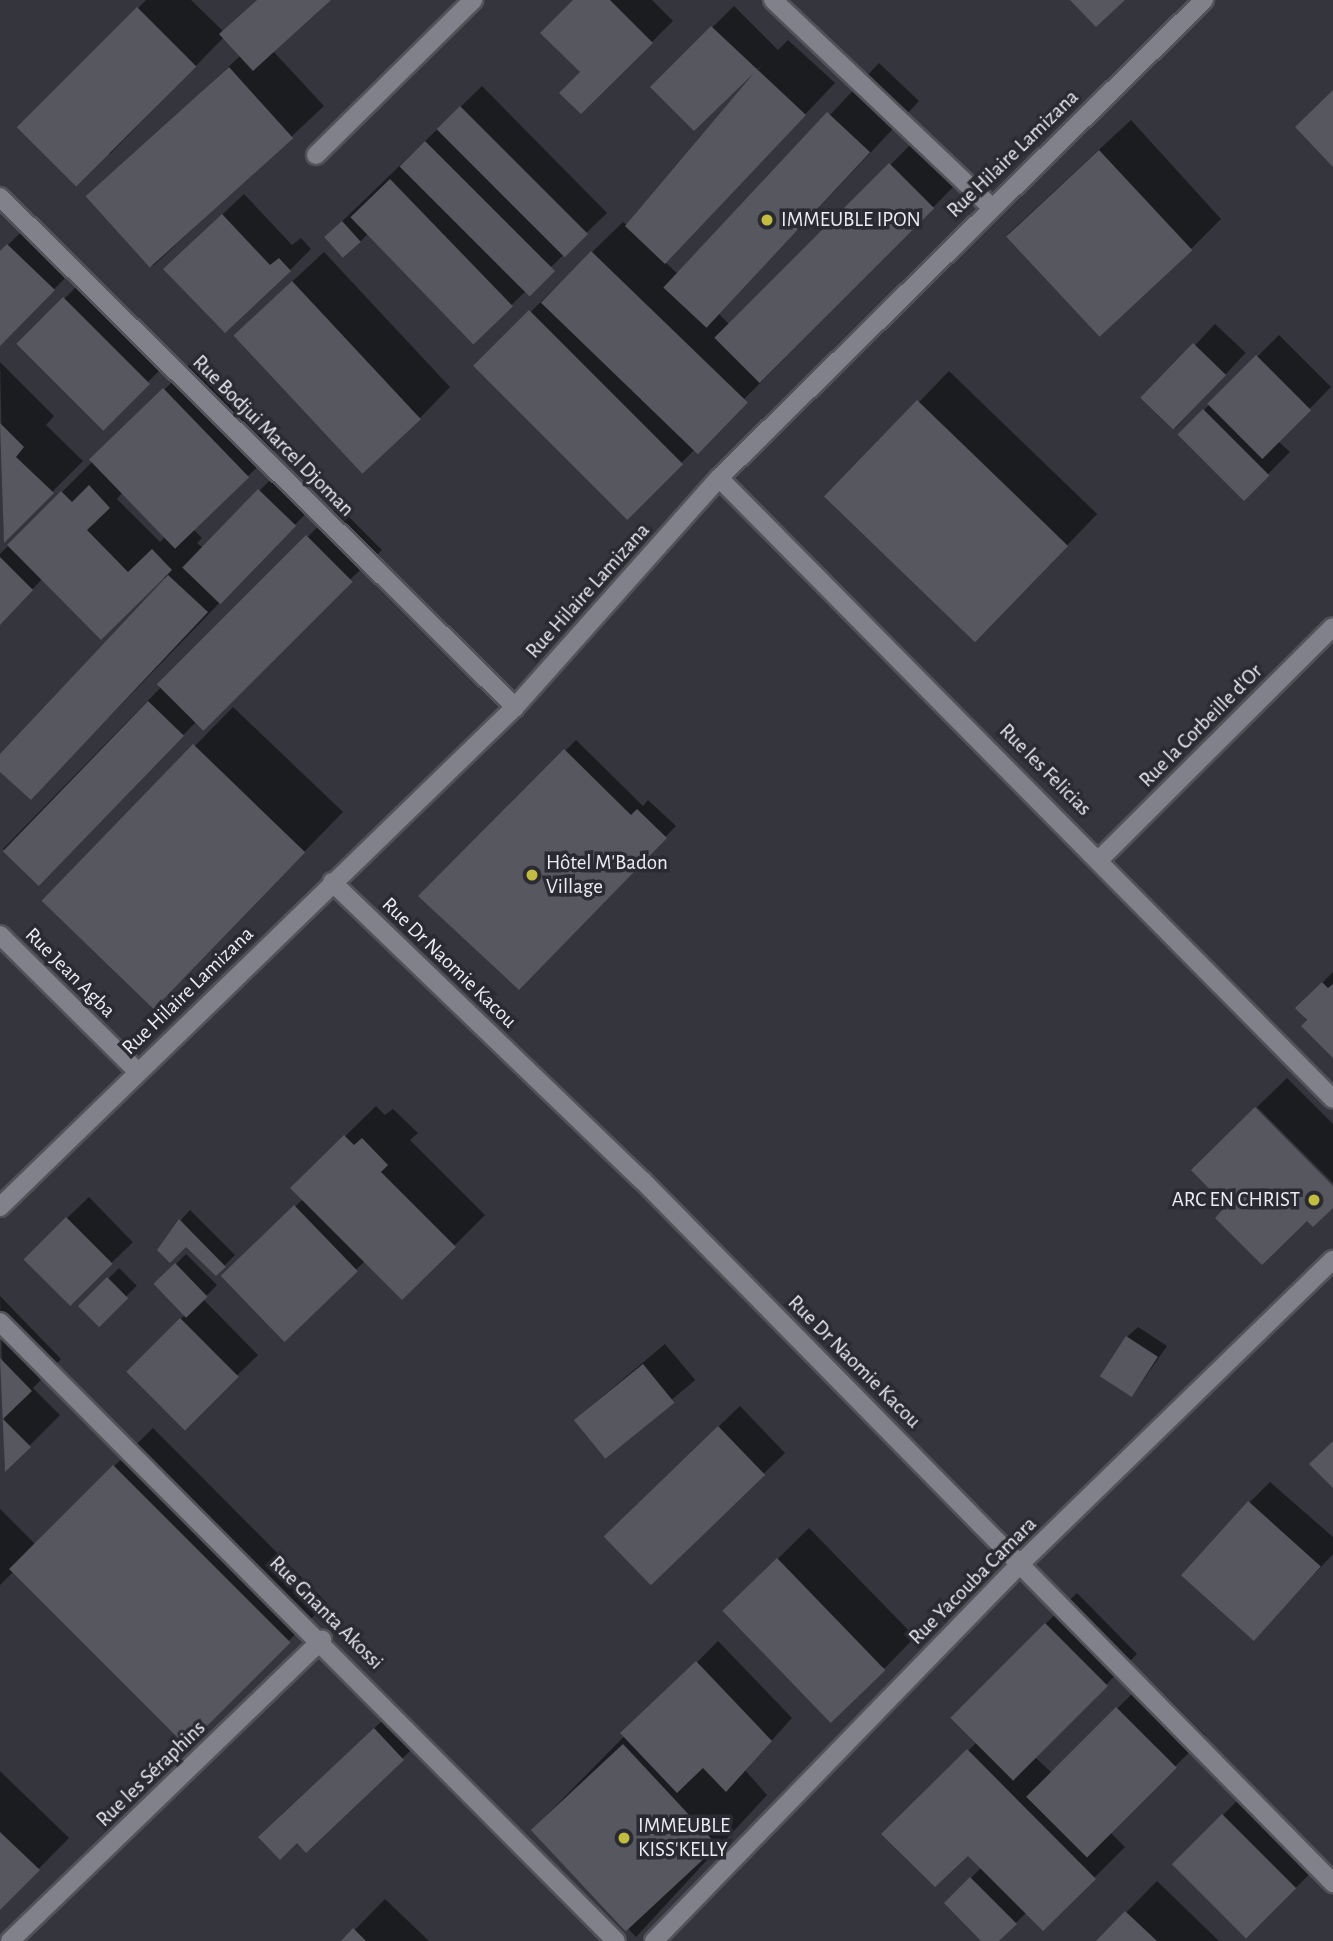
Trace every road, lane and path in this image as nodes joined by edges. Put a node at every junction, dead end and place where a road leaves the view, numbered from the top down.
1 (474, 0) edge
2 (773, 0) edge
3 (1204, 0) edge
4 (316, 155) dead end
5 (0, 197) edge
6 (991, 207) junction
7 (719, 478) junction
8 (1333, 626) edge
9 (514, 707) junction
10 (1101, 858) junction
11 (332, 882) junction
12 (0, 935) edge
13 (138, 1072) junction
14 (1333, 1099) edge
15 (0, 1207) edge
16 (1333, 1260) edge
17 (0, 1322) edge
18 (1021, 1563) junction
19 (322, 1640) junction
20 (1333, 1884) edge
21 (10, 1941) edge
22 (616, 1941) edge
23 (653, 1941) edge

1 - 4 street
2 - 6 street
3 - 6 street, Rue Hilaire Lamizana
5 - 9 street, Rue Bodjui Marcel Djoman
6 - 7 street, Rue Hilaire Lamizana
7 - 9 street, Rue Hilaire Lamizana
7 - 10 street, Rue les Felicias
8 - 10 street, Rue la Corbeille d'Or
9 - 11 street, Rue Hilaire Lamizana
10 - 14 street, Rue les Felicias
11 - 13 street, Rue Hilaire Lamizana
11 - 18 street, Rue Dr Naomie Kacou
12 - 13 street, Rue Jean Agba
13 - 15 street, Rue Hilaire Lamizana
16 - 18 street, Rue Yacouba Camara
17 - 19 street, Rue Gnanta Akossi
18 - 20 street, Rue Dr Naomie Kacou
18 - 23 street, Rue Yacouba Camara
19 - 21 street, Rue les Séraphins
19 - 22 street, Rue Gnanta Akossi

